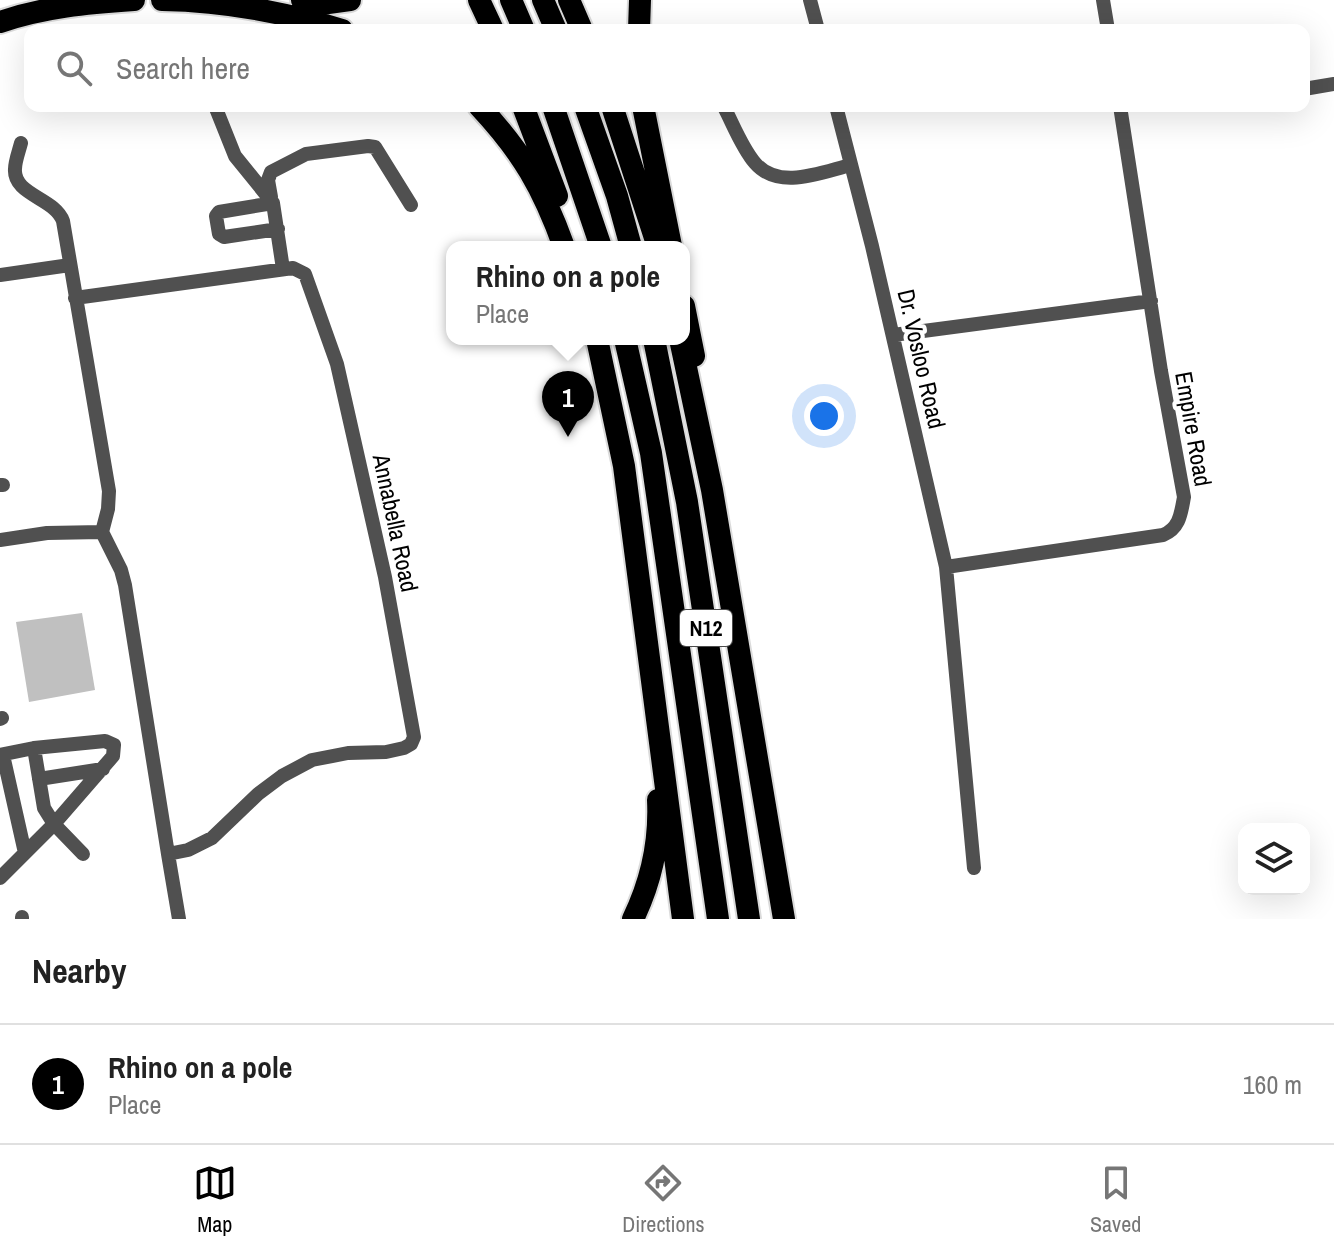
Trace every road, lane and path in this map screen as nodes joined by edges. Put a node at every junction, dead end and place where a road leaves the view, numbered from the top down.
1 (134, 0) edge
2 (162, 0) edge
3 (302, 0) edge
4 (350, 0) edge
5 (479, 0) edge
6 (511, 0) edge
7 (543, 0) edge
8 (569, 0) edge
9 (640, 0) edge
10 (810, 0) edge
11 (1103, 0) edge
12 (0, 22) edge
13 (320, 24) edge
14 (490, 24) edge
15 (521, 24) edge
16 (553, 24) edge
17 (579, 24) edge
18 (639, 24) edge
19 (816, 24) edge
20 (1107, 24) edge
21 (1334, 84) edge
22 (1310, 88) edge
23 (217, 112) edge
24 (484, 112) edge
25 (525, 112) edge
26 (555, 112) edge
27 (587, 112) edge
28 (614, 112) edge
29 (644, 112) edge
30 (727, 112) edge
31 (838, 112) edge
32 (1121, 112) edge
33 (21, 143) dead end
34 (0, 163) edge
35 (851, 165) junction
36 (15, 169) junction
37 (272, 200) junction
38 (411, 205) dead end
39 (278, 229) junction
40 (562, 241) edge
41 (570, 241) edge
42 (599, 241) edge
43 (629, 241) edge
44 (656, 241) edge
45 (670, 241) edge
46 (70, 265) junction
47 (283, 269) junction
48 (0, 275) edge
49 (75, 298) junction
50 (1151, 301) junction
51 (893, 335) junction
52 (690, 337) edge
53 (599, 345) edge
54 (626, 345) edge
55 (655, 345) edge
56 (681, 345) edge
57 (712, 490) junction
58 (102, 532) junction
59 (0, 540) edge
60 (946, 567) junction
61 (650, 661) junction
62 (34, 748) junction
63 (2, 755) edge
64 (103, 769) junction
65 (39, 779) junction
66 (54, 824) junction
67 (25, 853) junction
68 (83, 854) dead end
69 (168, 854) junction
70 (974, 868) dead end
71 (0, 878) edge
72 (179, 919) edge
73 (633, 919) edge
74 (683, 919) edge
75 (718, 919) edge
76 (749, 919) edge
77 (784, 919) edge

1 - 12 highway
2 - 13 highway
3 - 4 highway
5 - 14 highway
6 - 15 highway
7 - 16 highway
8 - 17 highway
9 - 18 highway
10 - 19 street
11 - 20 street
21 - 22 street
23 - 37 street
24 - 40 highway
25 - 41 highway
26 - 42 highway
27 - 43 highway
28 - 44 highway
29 - 45 highway
30 - 35 street
31 - 35 street, Dr. Vosloo Road
32 - 50 street, Empire Road
33 - 36 street
34 - 36 street
35 - 51 street, Dr. Vosloo Road
36 - 46 street
37 - 38 street
37 - 39 street
37 - 39 street
39 - 47 street
46 - 48 street
46 - 49 street
47 - 49 street
47 - 69 street, Annabella Road
49 - 58 street
50 - 51 street
50 - 60 street, Empire Road
51 - 60 street, Dr. Vosloo Road
52 - 57 highway
53 - 61 highway
54 - 75 highway, N12
55 - 76 highway, N12
56 - 57 highway
57 - 77 highway
58 - 59 street
58 - 69 street
60 - 70 street, Dr. Vosloo Road
61 - 73 highway
61 - 74 highway
62 - 63 street
62 - 64 street
62 - 65 street
63 - 67 street
64 - 65 street
64 - 66 street
65 - 66 street
66 - 67 street
66 - 68 street
67 - 71 street
69 - 72 street

